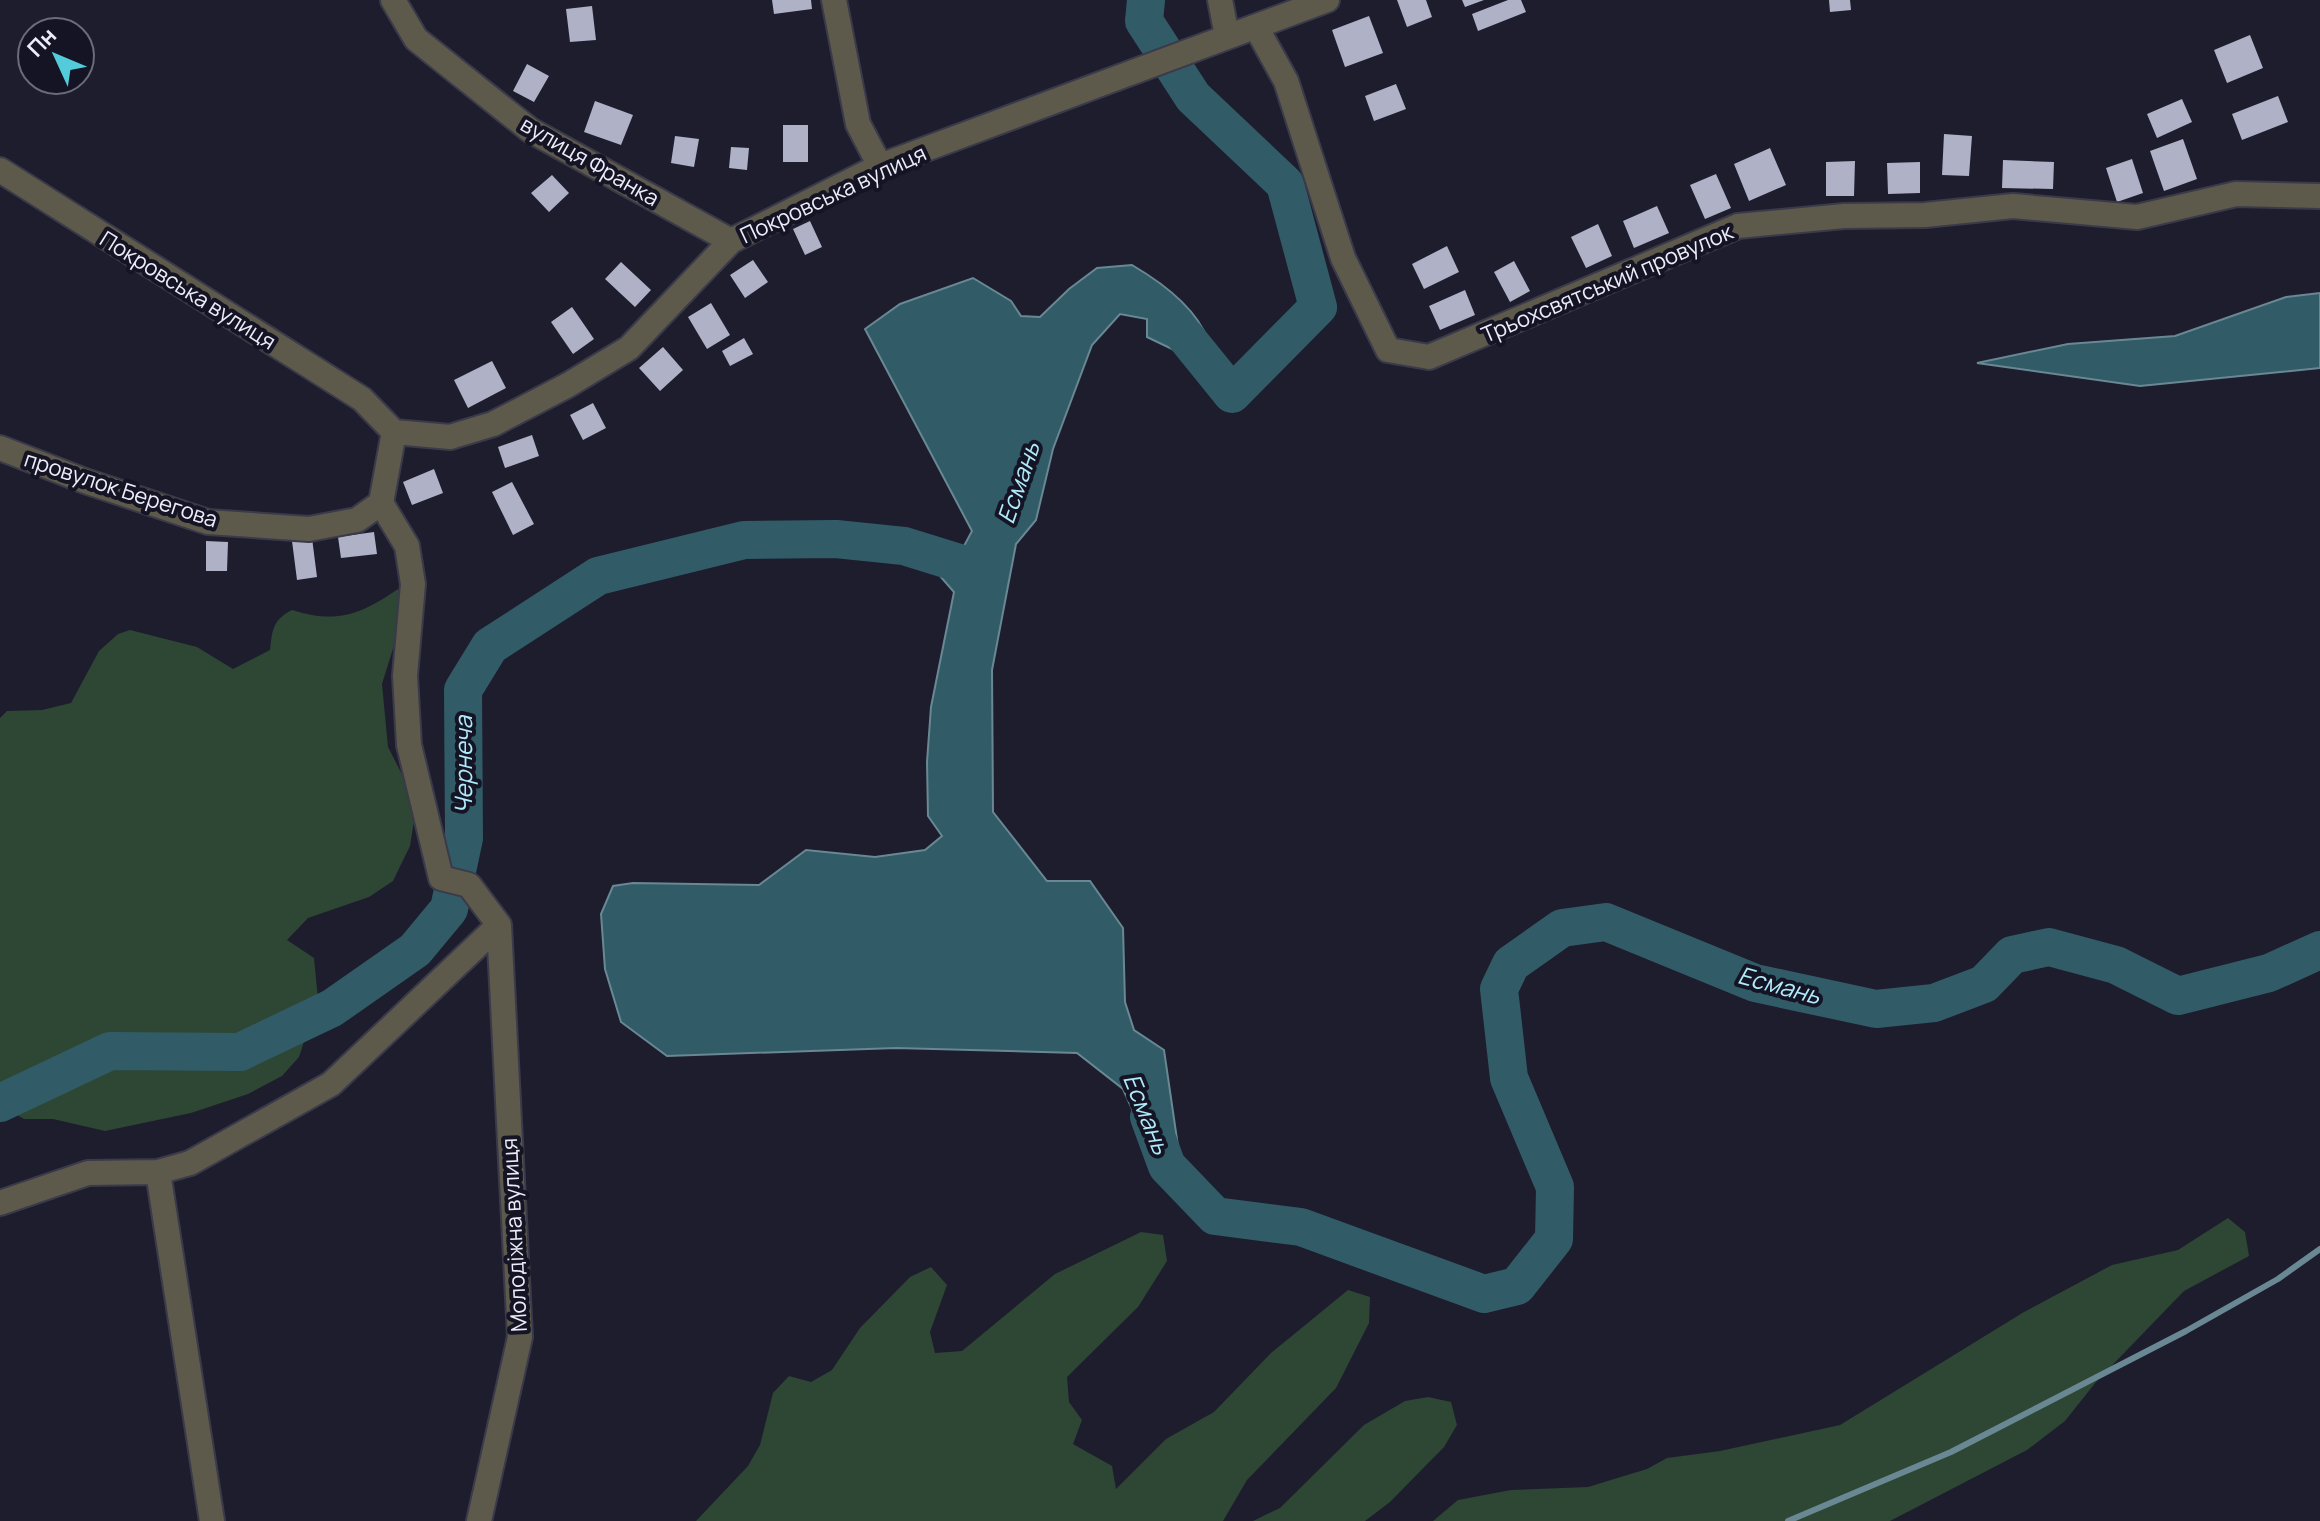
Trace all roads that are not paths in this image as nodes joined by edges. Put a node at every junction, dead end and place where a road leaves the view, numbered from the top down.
1 (393, 0) edge
2 (834, 0) edge
3 (1220, 0) edge
4 (1327, 0) edge
5 (1256, 27) junction
6 (1216, 40) junction
7 (880, 166) junction
8 (0, 170) edge
9 (2320, 196) edge
10 (731, 241) junction
11 (394, 432) junction
12 (0, 448) edge
13 (381, 503) junction
14 (499, 925) junction
15 (158, 1172) junction
16 (0, 1203) edge
17 (212, 1521) edge
18 (479, 1521) edge

1 - 10 street, вулиця Франка
2 - 7 street
3 - 6 street
4 - 5 street, Покровська вулиця
5 - 6 street, Покровська вулиця
5 - 9 street, Трьохсвятський провулок
6 - 7 street, Покровська вулиця
7 - 10 street, Покровська вулиця
8 - 11 street, Покровська вулиця
10 - 11 street, Покровська вулиця
11 - 13 street
12 - 13 street, провулок Берегова
13 - 14 street
14 - 15 street
14 - 18 street, Молодіжна вулиця
15 - 16 street
15 - 17 street

